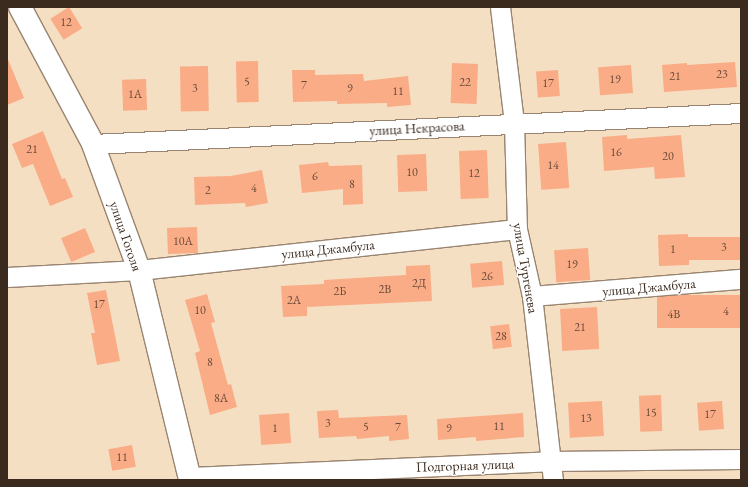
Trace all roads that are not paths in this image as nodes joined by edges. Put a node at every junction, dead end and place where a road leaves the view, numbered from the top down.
1 (20, 7) edge
2 (500, 7) edge
3 (741, 113) edge
4 (514, 123) junction
5 (93, 144) junction
6 (517, 229) junction
7 (139, 270) junction
8 (7, 277) edge
9 (741, 279) edge
10 (532, 296) junction
11 (741, 459) edge
12 (550, 461) junction
13 (190, 478) edge
14 (553, 480) edge

1 - 5 street, улица Гоголя
2 - 4 street, улица Тургенева
3 - 4 street, улица Некрасова
4 - 5 street, улица Некрасова
4 - 6 street, улица Тургенева
5 - 7 street, улица Гоголя
6 - 7 street, улица Джамбула
6 - 10 street, улица Тургенева
7 - 8 street, улица Джамбула
7 - 13 street, улица Гоголя
9 - 10 street, улица Джамбула
10 - 12 street, улица Тургенева
11 - 12 street, Подгорная улица
12 - 13 street, Подгорная улица
12 - 14 street, улица Тургенева

